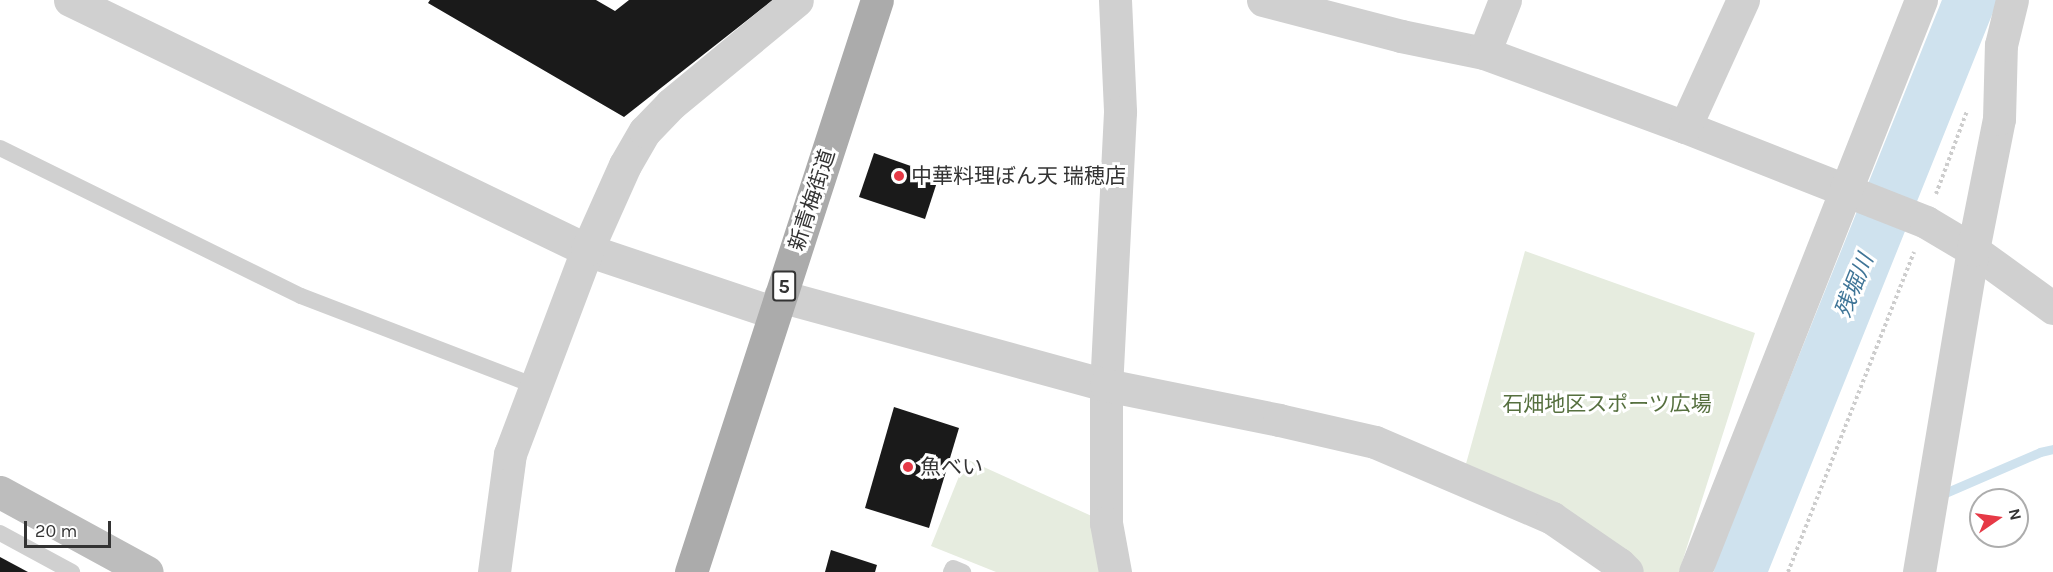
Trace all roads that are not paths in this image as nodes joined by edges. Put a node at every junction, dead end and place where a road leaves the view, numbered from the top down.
1 (70, 0) edge
2 (797, 0) edge
3 (877, 0) edge
4 (1114, 0) edge
5 (1263, 0) edge
6 (1505, 0) edge
7 (1743, 0) edge
8 (1921, 0) edge
9 (2012, 0) edge
10 (1484, 53) junction
11 (1685, 127) junction
12 (0, 148) edge
13 (1852, 194) junction
14 (587, 250) junction
15 (1973, 250) junction
16 (778, 305) junction
17 (2053, 308) edge
18 (1106, 385) junction
19 (535, 386) junction
20 (0, 492) edge
21 (0, 533) edge
22 (72, 572) edge
23 (147, 572) edge
24 (494, 572) edge
25 (691, 572) edge
26 (951, 572) edge
27 (963, 572) edge
28 (1115, 572) edge
29 (1627, 572) edge
30 (1695, 572) edge
31 (1919, 572) edge

1 - 14 street
2 - 14 street
3 - 16 main road, 新青梅街道 / 5
4 - 18 street
5 - 10 street
6 - 10 street
7 - 11 street
8 - 13 street
9 - 15 street
10 - 11 street
11 - 13 street
12 - 19 lane
13 - 15 street
13 - 30 street
14 - 16 street
14 - 19 street
15 - 17 street
15 - 31 street
16 - 18 street
16 - 25 main road, 新青梅街道 / 5
18 - 28 street
18 - 29 street
19 - 24 street
20 - 23 street
21 - 22 lane
26 - 27 lane

